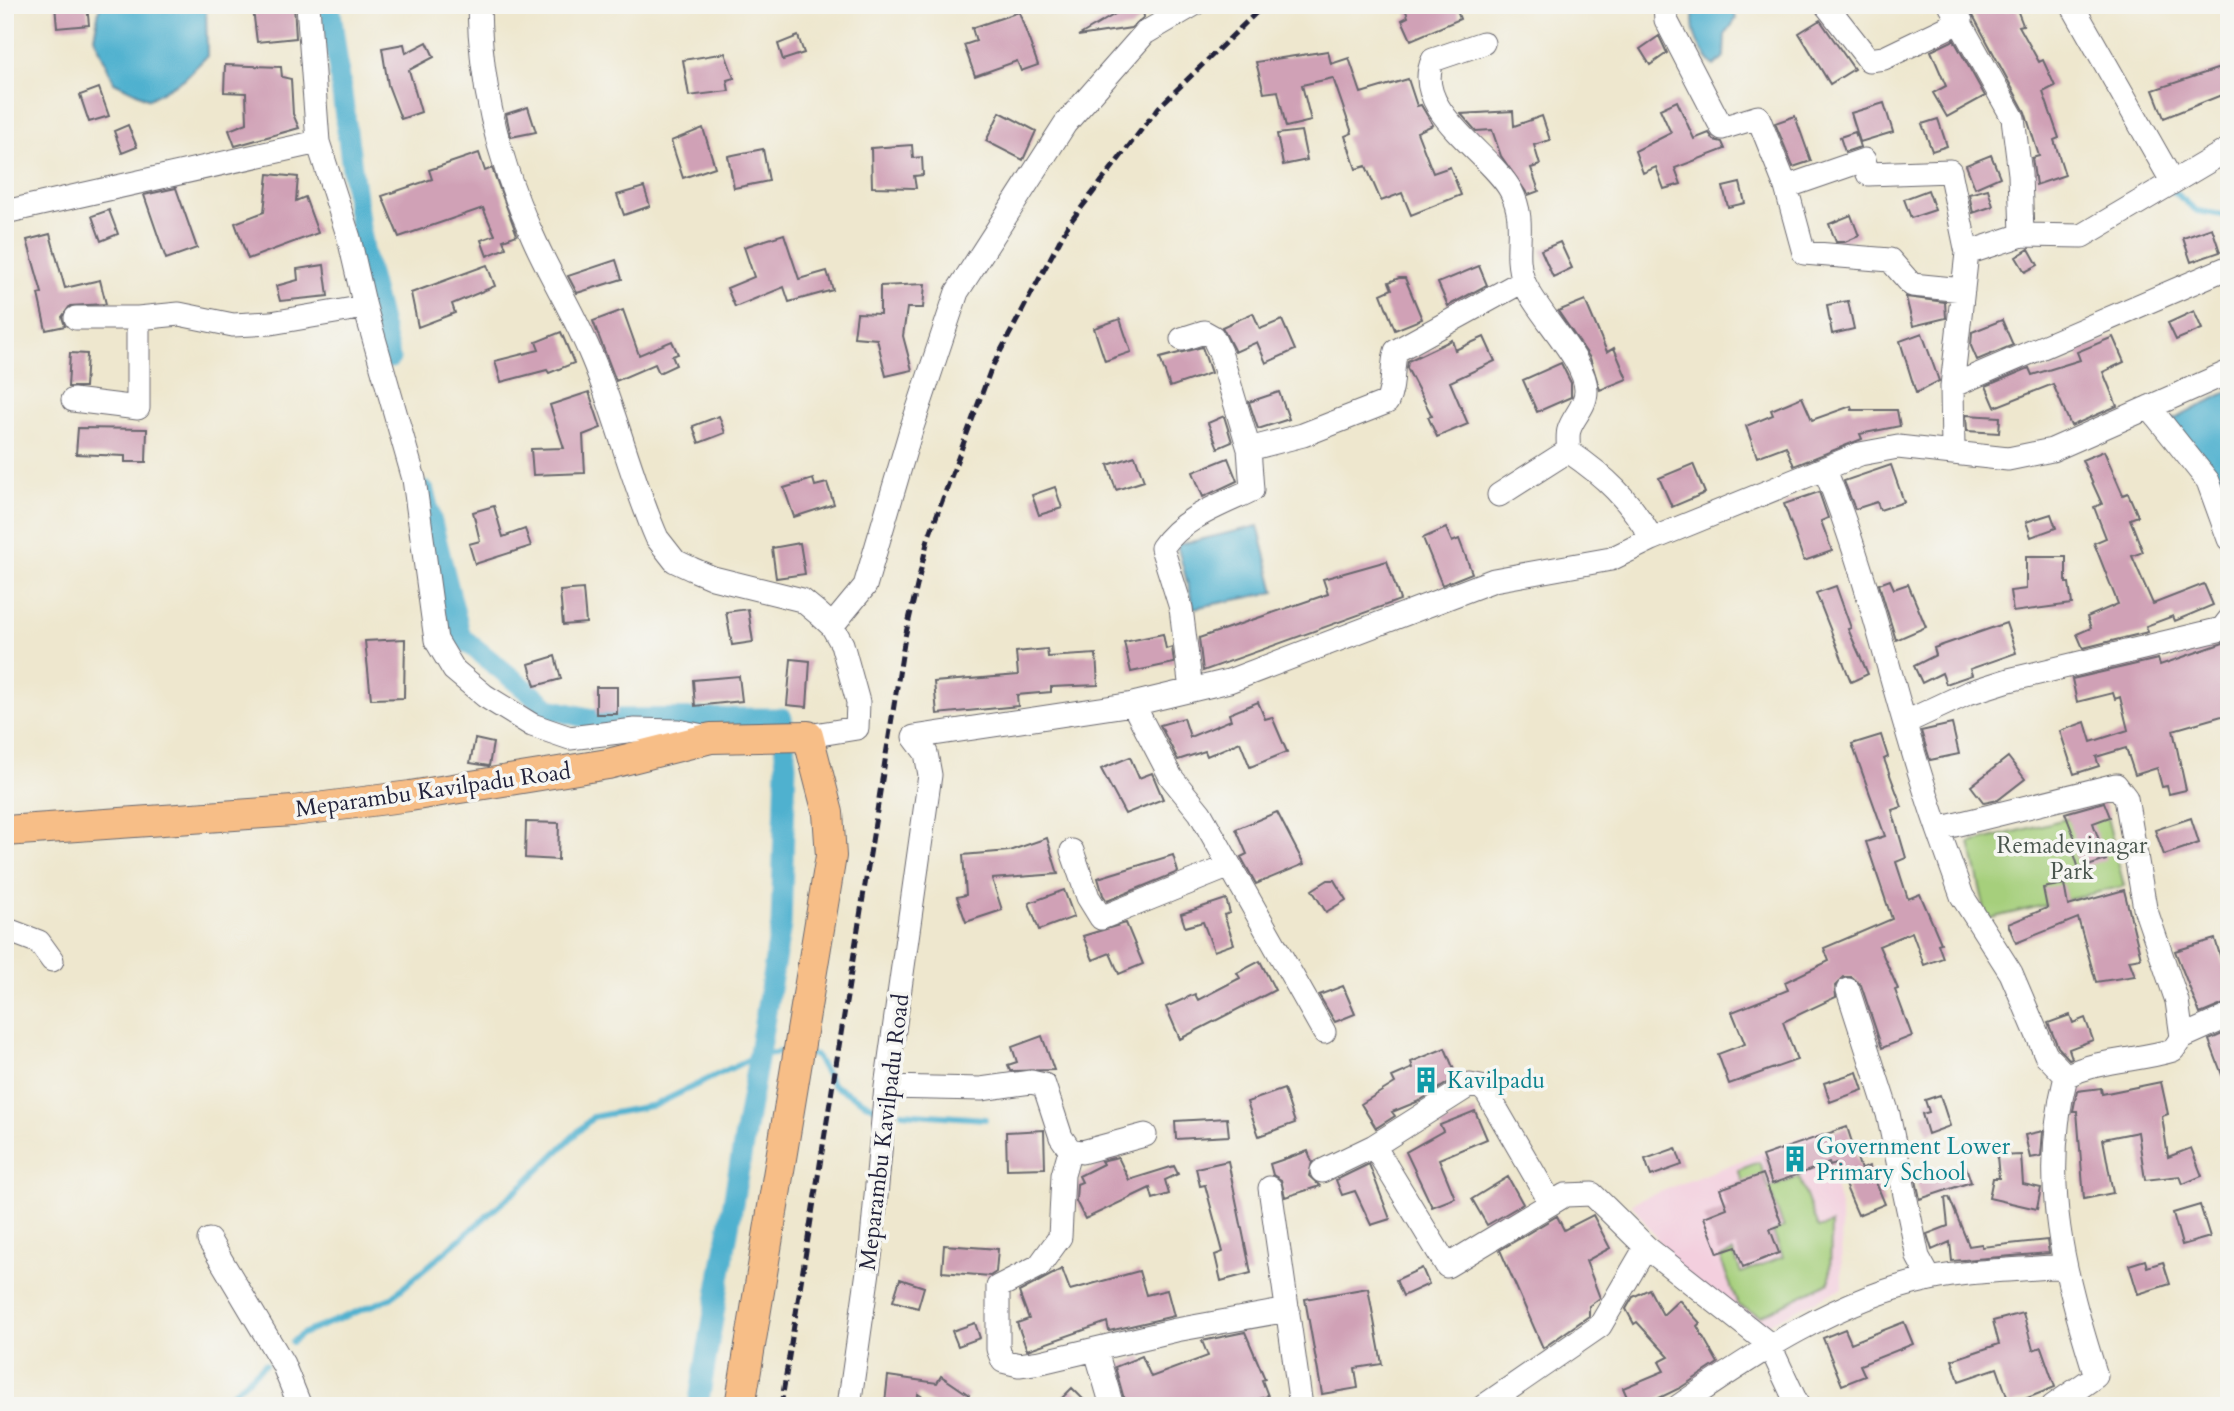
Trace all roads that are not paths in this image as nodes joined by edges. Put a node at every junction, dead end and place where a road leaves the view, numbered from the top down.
1 (308, 5) edge
2 (480, 5) edge
3 (1193, 5) edge
4 (1665, 5) edge
5 (1826, 5) edge
6 (2072, 5) edge
7 (1956, 13) edge
8 (1483, 43) dead end
9 (318, 142) junction
10 (2229, 149) edge
11 (2172, 181) junction
12 (1786, 187) junction
13 (5, 212) edge
14 (2022, 235) junction
15 (1967, 253) junction
16 (2229, 267) edge
17 (1523, 281) junction
18 (1963, 290) junction
19 (365, 307) junction
20 (76, 318) dead end
21 (138, 318) junction
22 (1182, 339) dead end
23 (2229, 372) edge
24 (1952, 386) junction
25 (73, 400) dead end
26 (2149, 407) junction
27 (1249, 449) junction
28 (1568, 451) junction
29 (1953, 451) junction
30 (1825, 470) junction
31 (1499, 495) dead end
32 (1652, 539) junction
33 (2229, 539) edge
34 (2229, 620) edge
35 (832, 626) junction
36 (1191, 690) junction
37 (1133, 704) junction
38 (1906, 722) junction
39 (808, 736) junction
40 (711, 738) junction
41 (1938, 830) junction
42 (5, 831) edge
43 (1072, 851) dead end
44 (1230, 866) junction
45 (5, 929) edge
46 (52, 960) dead end
47 (1848, 990) dead end
48 (2229, 1016) edge
49 (1324, 1032) dead end
50 (2182, 1037) junction
51 (2066, 1076) junction
52 (886, 1087) junction
53 (1145, 1135) dead end
54 (1374, 1146) junction
55 (1070, 1150) junction
56 (1322, 1171) dead end
57 (1270, 1188) dead end
58 (1551, 1203) junction
59 (209, 1240) dead end
60 (1646, 1247) junction
61 (2064, 1266) junction
62 (1930, 1279) junction
63 (1288, 1310) junction
64 (1769, 1344) junction
65 (1096, 1352) junction
66 (300, 1406) edge
67 (740, 1406) edge
68 (849, 1406) edge
69 (1112, 1406) edge
70 (1301, 1406) edge
71 (1484, 1406) edge
72 (1679, 1406) edge
73 (1798, 1406) edge
74 (2053, 1406) edge

1 - 9 street
2 - 35 street
3 - 35 street
4 - 12 street
5 - 7 street
6 - 11 street
7 - 14 street
8 - 17 street
9 - 13 street
9 - 19 street
10 - 11 street
11 - 14 street
12 - 15 street
12 - 18 street
14 - 15 street
15 - 18 street
16 - 24 street
17 - 27 street
17 - 28 street
18 - 24 street
19 - 21 street
19 - 40 street
20 - 21 street
21 - 25 street
22 - 27 street
23 - 26 street
24 - 29 street
26 - 29 street
26 - 33 street
27 - 36 street
28 - 31 street
28 - 32 street
29 - 30 street
30 - 32 street
30 - 38 street
32 - 36 street
34 - 38 street
35 - 39 street, Meparambu Kavilpadu Road
36 - 37 street
37 - 44 street
37 - 52 street, Meparambu Kavilpadu Road
38 - 41 street
39 - 40 main road, Meparambu Kavilpadu Road
39 - 67 main road
40 - 42 main road, Meparambu Kavilpadu Road
41 - 50 street
41 - 51 street
43 - 44 street
44 - 49 street
45 - 46 street
47 - 62 street
48 - 50 street
50 - 51 street
51 - 61 street
52 - 55 street
52 - 68 street, Meparambu Kavilpadu Road
53 - 55 street
54 - 56 street
54 - 58 street
54 - 58 street
55 - 65 street
57 - 63 street
58 - 60 street
59 - 66 street
60 - 64 street
60 - 71 street
61 - 62 street
61 - 74 street
62 - 64 street
63 - 65 street
63 - 70 street
64 - 72 street
64 - 73 street
65 - 69 street

